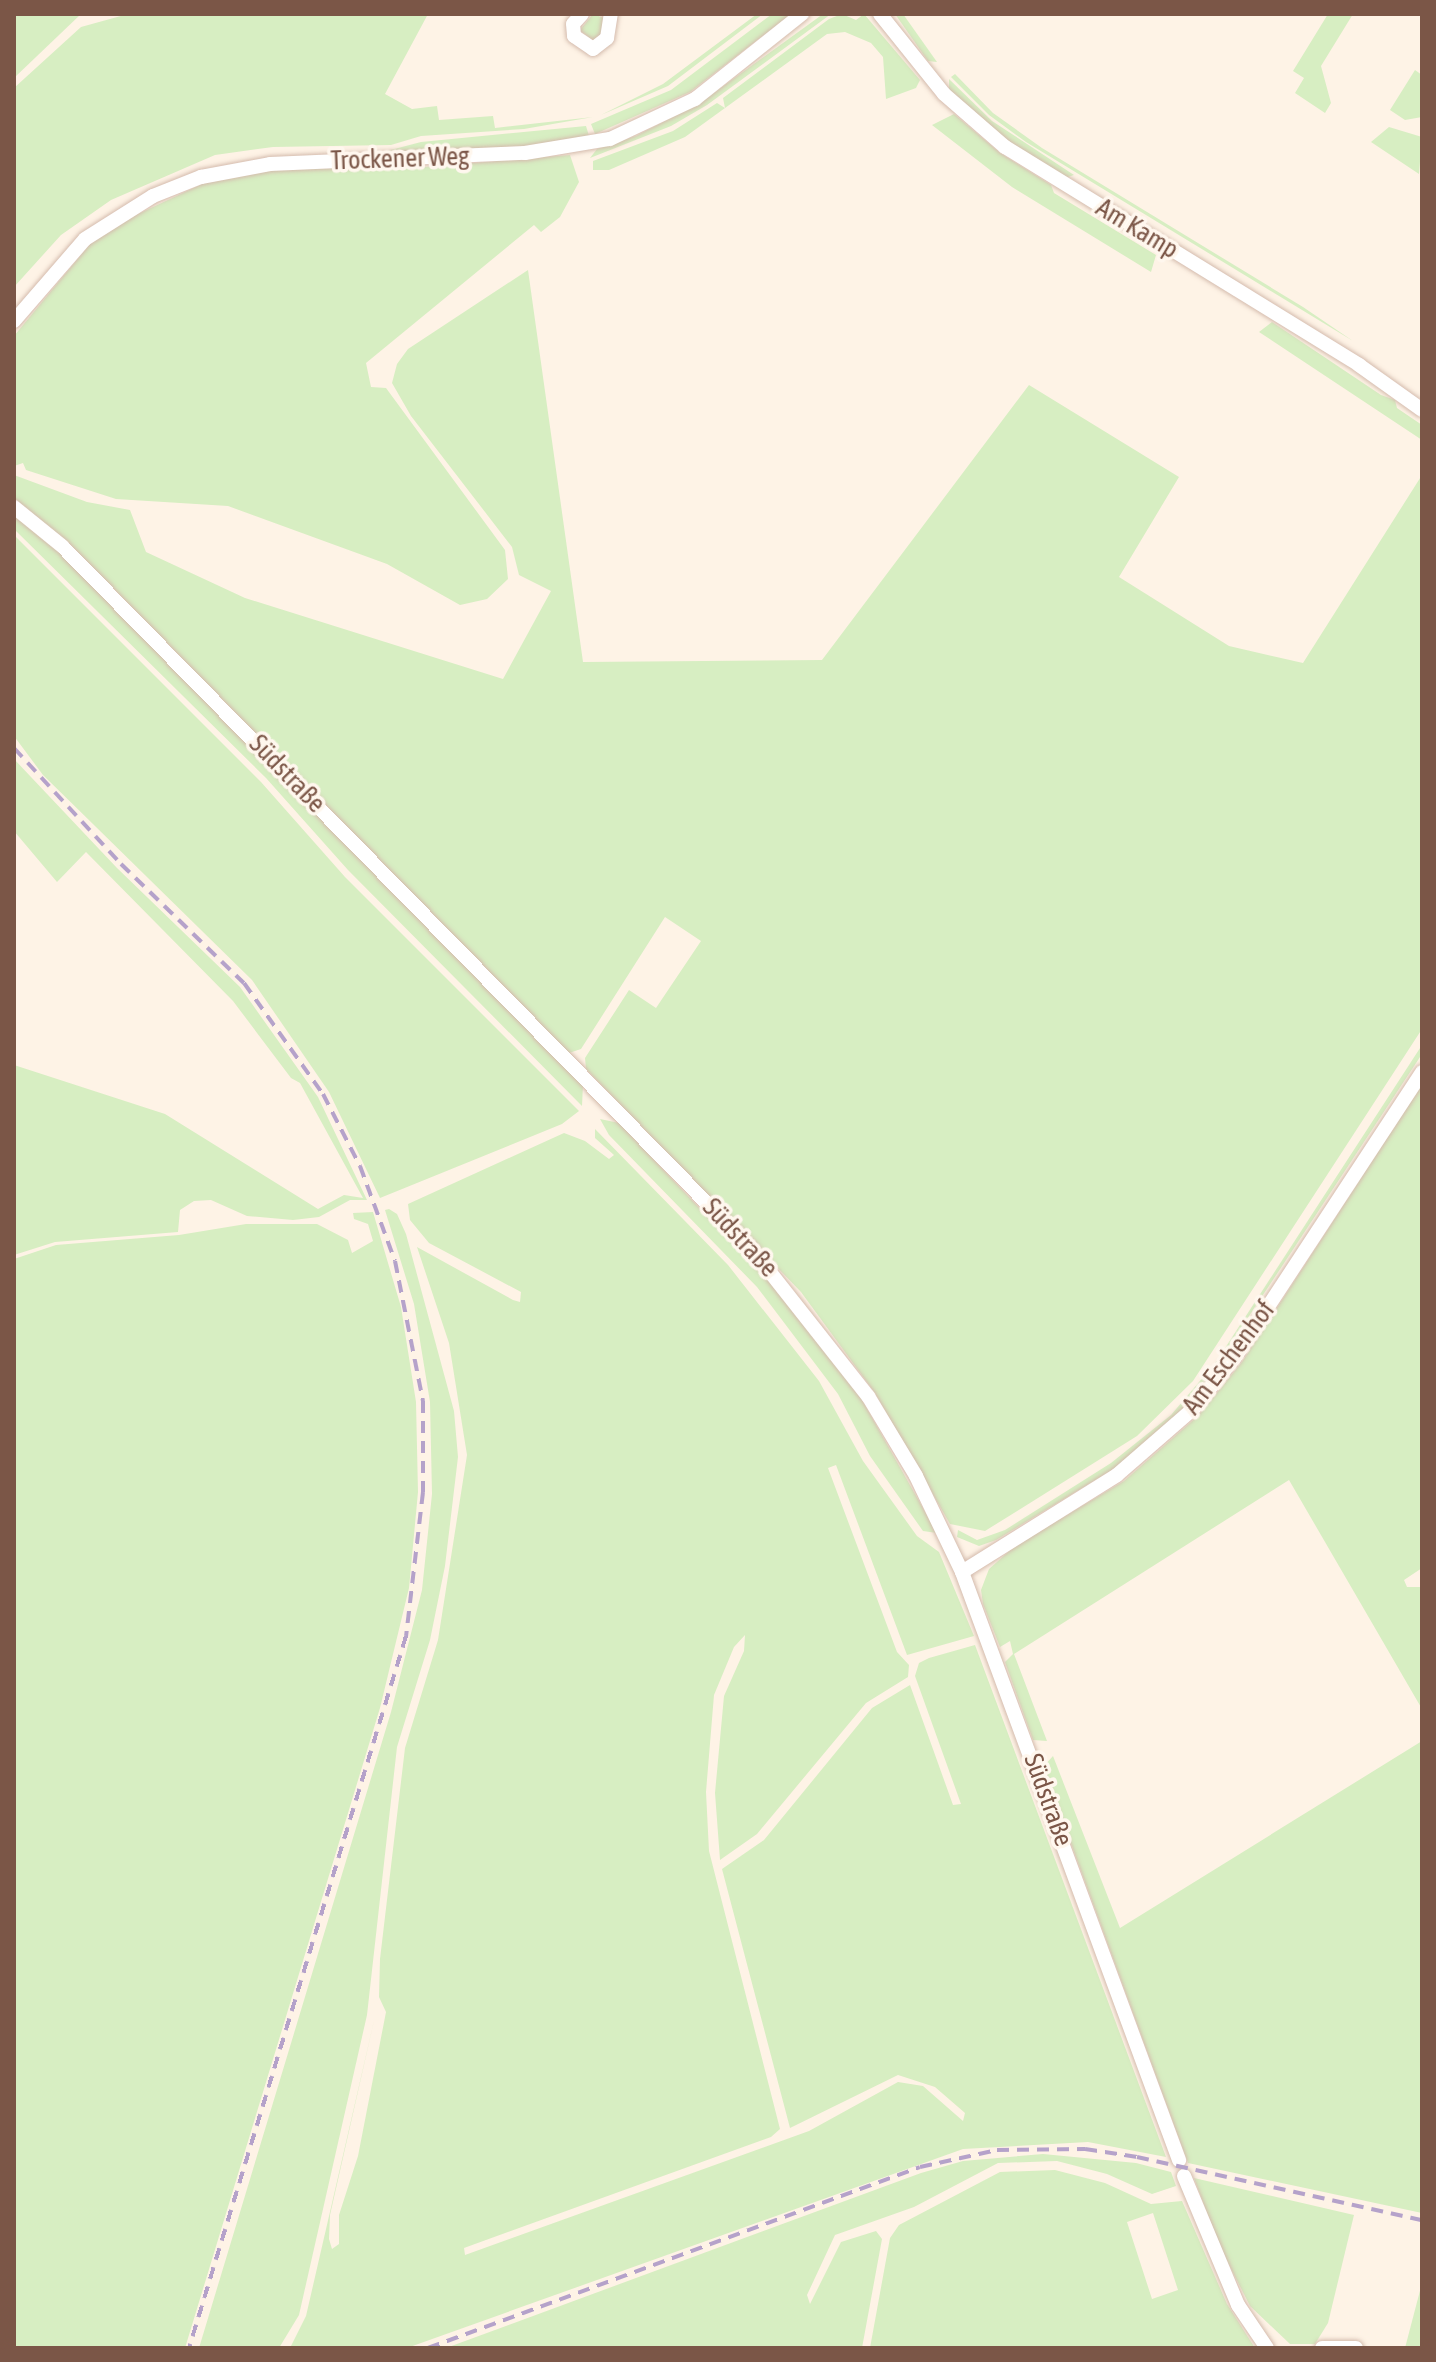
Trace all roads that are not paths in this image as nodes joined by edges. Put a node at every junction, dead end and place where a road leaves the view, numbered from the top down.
1 (582, 14) edge
2 (611, 14) edge
3 (802, 14) edge
4 (880, 14) edge
5 (14, 321) edge
6 (1422, 410) edge
7 (14, 507) edge
8 (1422, 1072) edge
9 (962, 1572) junction
10 (1179, 2160) dead end
11 (1184, 2176) dead end
12 (1267, 2348) edge
13 (1322, 2348) edge
14 (1356, 2348) edge

1 - 2 street
3 - 5 street, Trockener Weg
4 - 6 street, Am Kamp
7 - 9 street, Südstraße
8 - 9 street, Am Eschenhof
9 - 10 street, Südstraße
11 - 12 street
13 - 14 street

